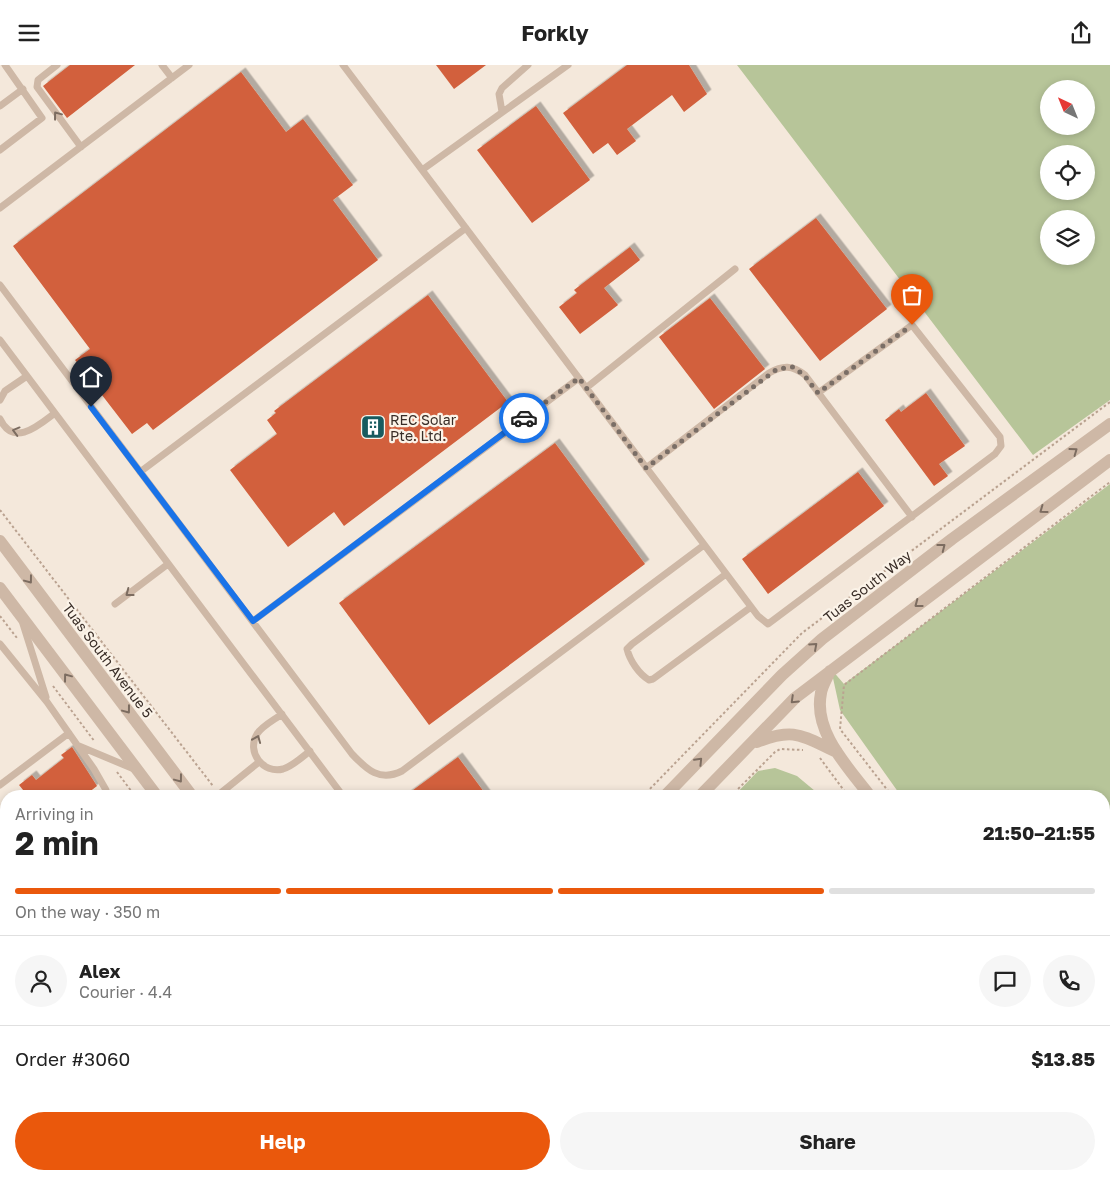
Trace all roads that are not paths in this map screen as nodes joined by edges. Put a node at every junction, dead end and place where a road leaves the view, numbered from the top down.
1 (5, 65) edge
2 (57, 65) edge
3 (162, 65) edge
4 (189, 65) edge
5 (343, 65) edge
6 (528, 65) edge
7 (568, 65) edge
8 (172, 78) junction
9 (23, 89) junction
10 (0, 106) edge
11 (502, 113) junction
12 (81, 147) junction
13 (0, 150) edge
14 (422, 170) junction
15 (0, 209) edge
16 (466, 228) junction
17 (735, 269) dead end
18 (0, 285) edge
19 (0, 340) edge
20 (27, 376) junction
21 (579, 378) junction
22 (586, 388) junction
23 (818, 393) junction
24 (0, 400) edge
25 (55, 413) junction
26 (1, 422) edge
27 (1110, 425) edge
28 (1110, 460) edge
29 (646, 468) junction
30 (140, 472) junction
31 (912, 517) junction
32 (0, 541) edge
33 (704, 545) junction
34 (168, 564) junction
35 (726, 573) junction
36 (0, 588) edge
37 (115, 604) dead end
38 (751, 607) junction
39 (20, 615) junction
40 (253, 621) junction
41 (0, 644) edge
42 (831, 669) junction
43 (48, 702) junction
44 (282, 714) junction
45 (69, 733) junction
46 (77, 745) junction
47 (752, 745) junction
48 (310, 751) junction
49 (837, 752) junction
50 (260, 762) junction
51 (138, 771) junction
52 (0, 785) edge
53 (106, 790) edge
54 (152, 790) edge
55 (187, 790) edge
56 (224, 790) edge
57 (339, 790) edge
58 (671, 790) edge
59 (706, 790) edge
60 (866, 790) edge

1 - 9 lane
12 -> 2 lane
3 - 8 lane
4 - 8 lane
5 - 14 lane
6 - 11 lane
7 - 11 lane
8 - 12 lane
9 - 10 lane
9 - 13 lane
11 - 14 lane
12 - 15 lane
14 - 16 lane
16 - 21 lane
16 - 30 lane
17 - 22 lane
18 - 30 lane
19 - 20 lane
20 - 24 lane
20 - 25 lane
21 - 22 lane
21 - 40 lane
22 - 29 lane
23 - 29 lane
23 - 31 lane
23 - 31 lane
25 -> 26 lane
25 - 34 lane
58 -> 27 street, Tuas South Way
28 -> 42 street
29 - 33 lane
30 - 40 lane
31 - 38 lane
32 -> 55 street, Tuas South Avenue 5
33 - 35 lane
33 - 40 lane
34 -> 37 lane
34 - 44 lane
35 - 38 lane
35 - 38 lane
36 - 39 street
39 - 43 lane
51 -> 39 street
41 - 43 lane
42 -> 47 street
42 - 49 street
43 - 45 lane
44 - 48 lane
50 -> 44 lane
45 - 46 lane
45 - 52 lane
46 - 51 lane
46 - 53 lane
47 - 49 street
47 - 59 street
48 - 50 lane
48 - 57 lane
49 - 60 street
50 - 56 lane
51 - 54 street

